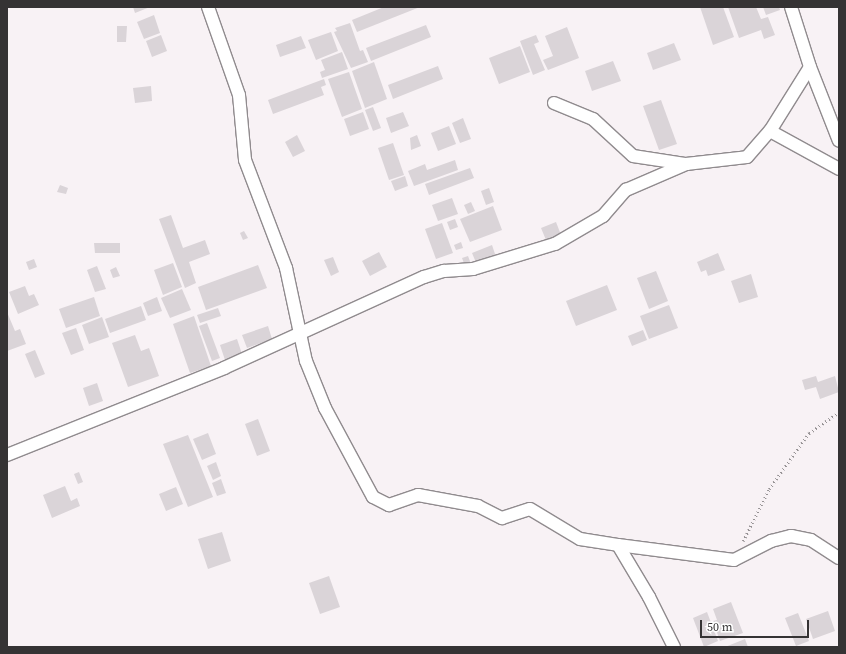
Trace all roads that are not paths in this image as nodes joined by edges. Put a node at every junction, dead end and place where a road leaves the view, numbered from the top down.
1 (208, 7) edge
2 (791, 7) edge
3 (810, 67) junction
4 (554, 104) dead end
5 (770, 131) junction
6 (839, 141) edge
7 (686, 164) junction
8 (839, 169) edge
9 (300, 335) junction
10 (7, 455) edge
11 (618, 546) junction
12 (839, 558) edge
13 (674, 647) edge

1 - 9 street
2 - 3 street
3 - 5 street
3 - 6 street
4 - 7 street
5 - 7 street
5 - 8 street
7 - 9 street
9 - 10 street
9 - 11 street
11 - 12 street
11 - 13 street

